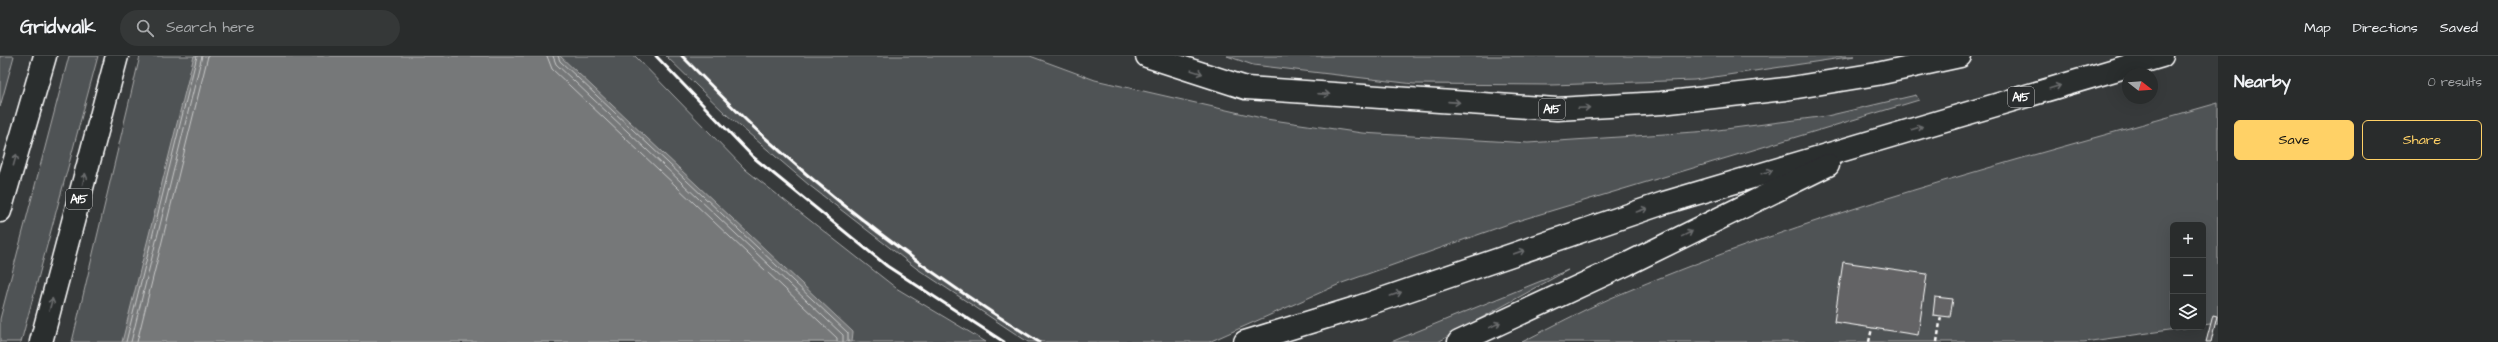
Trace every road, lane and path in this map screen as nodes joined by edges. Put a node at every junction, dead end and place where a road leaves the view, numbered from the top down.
1 (45, 56) edge
2 (117, 56) edge
3 (1147, 56) edge
4 (1960, 56) edge
5 (2162, 56) edge
6 (1880, 140) junction
7 (0, 211) edge
8 (1359, 307) junction
9 (1941, 316) dead end
10 (1872, 328) dead end
11 (41, 342) edge
12 (1245, 342) edge
13 (1288, 342) edge
14 (1460, 342) edge
15 (1869, 342) edge
16 (1937, 342) edge

7 -> 1 highway
11 -> 2 highway, A15
3 -> 4 highway, A15
6 -> 5 highway, A15
8 -> 6 highway, A15
14 -> 6 highway, A15
8 - 12 highway, A15
8 - 13 highway, A15
9 - 16 path
10 - 15 path

